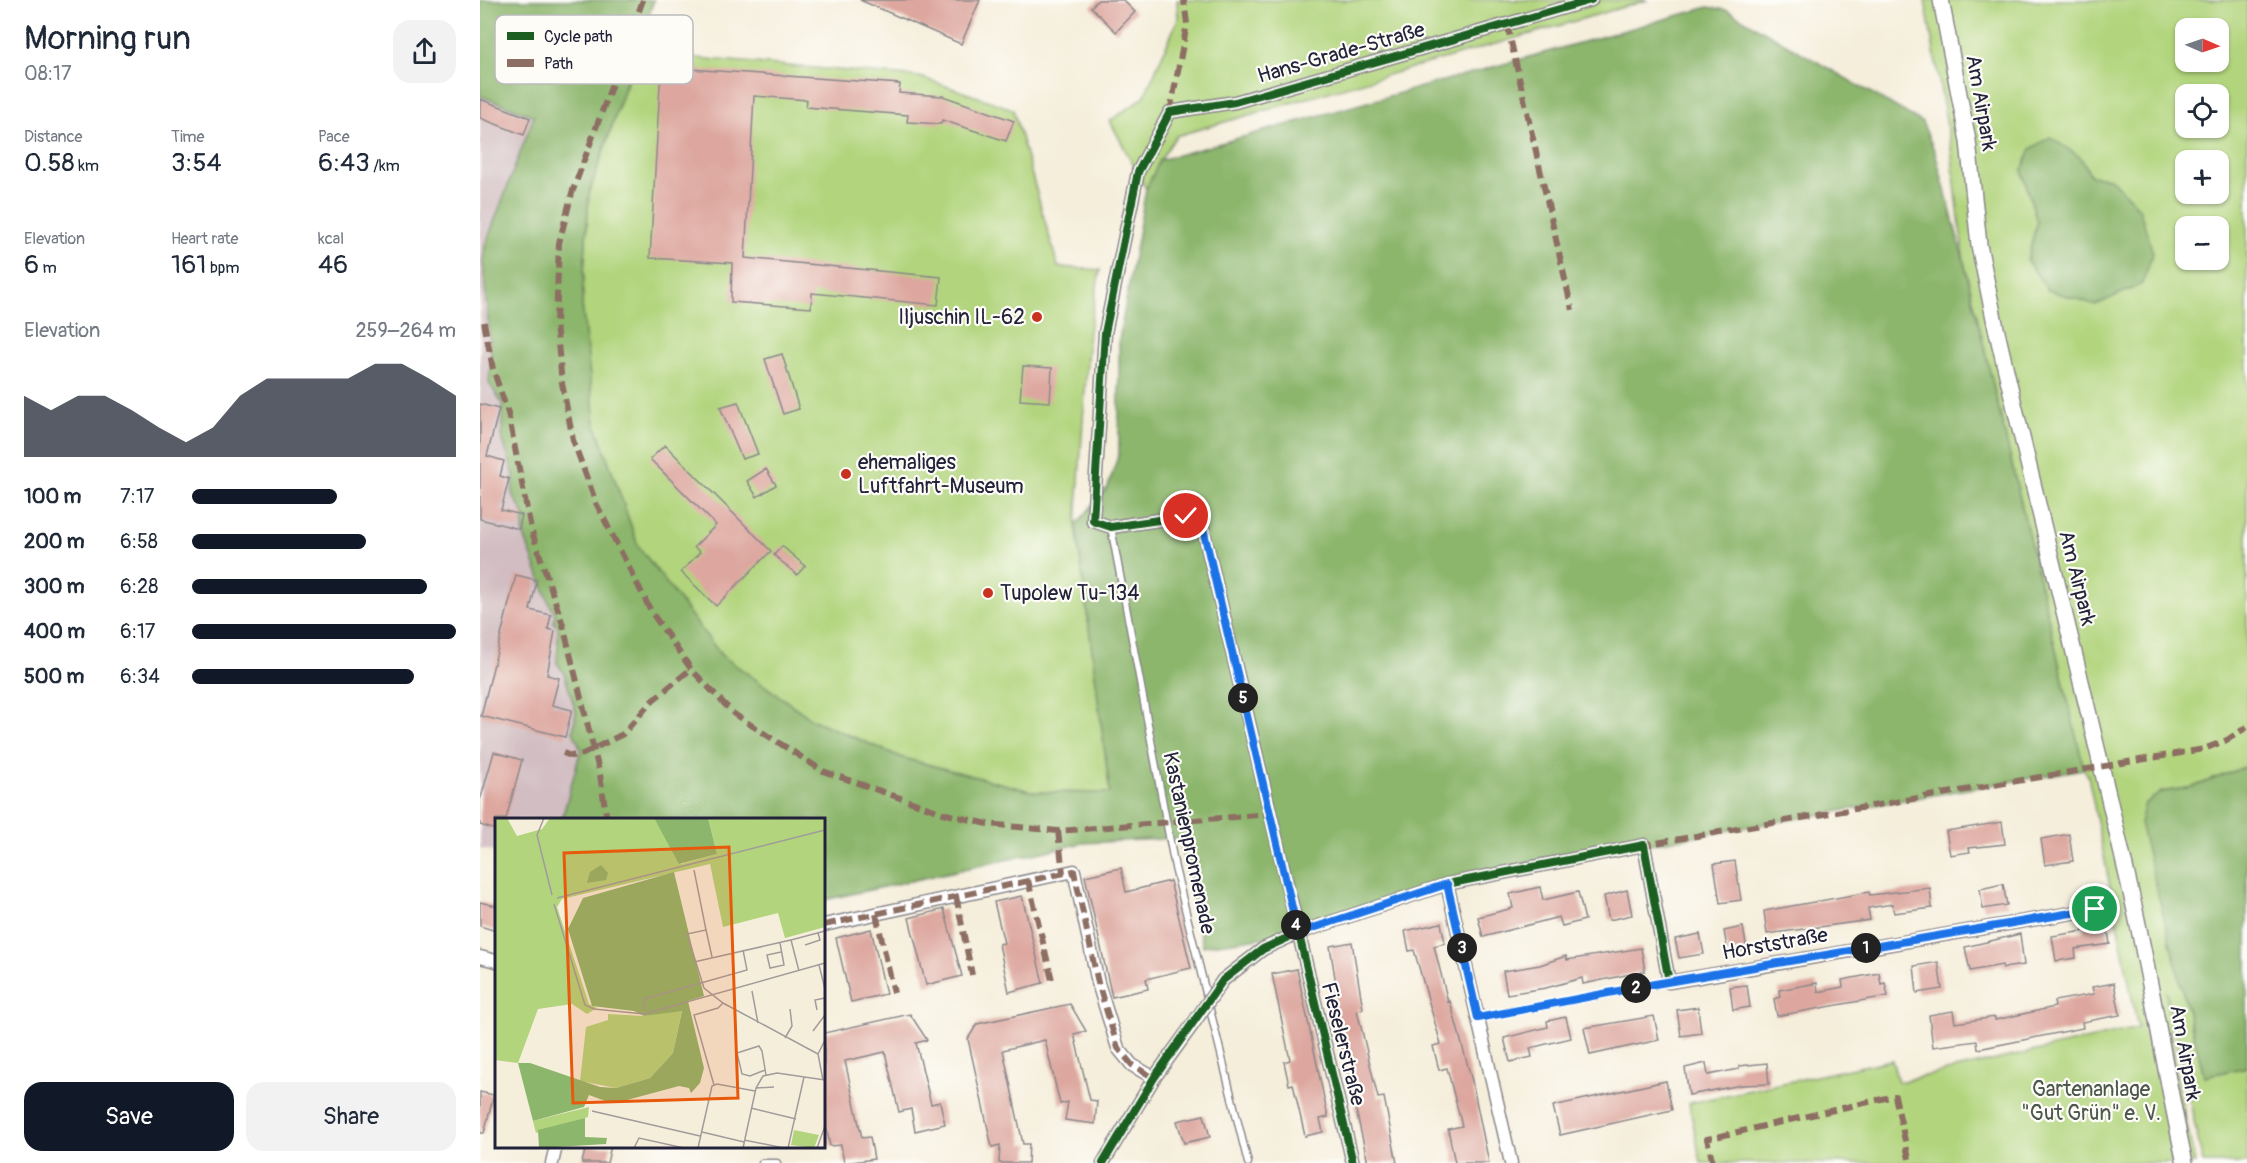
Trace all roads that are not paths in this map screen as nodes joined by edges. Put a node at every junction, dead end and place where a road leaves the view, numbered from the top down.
1 (1591, 0) edge
2 (1941, 0) edge
3 (1111, 527) junction
4 (1447, 884) junction
5 (2095, 909) dead end
6 (825, 925) edge
7 (1298, 933) junction
8 (480, 957) edge
9 (495, 962) edge
10 (1670, 982) junction
11 (1478, 1018) junction
12 (1154, 1078) junction
13 (556, 1148) edge
14 (1105, 1162) edge
15 (552, 1163) edge
16 (762, 1163) edge
17 (777, 1163) edge
18 (1248, 1163) edge
19 (1353, 1163) edge
20 (1511, 1163) edge
21 (2185, 1163) edge

1 - 3 street, Hans-Grade-Straße
2 - 21 street, Am Airpark
3 - 7 street, Fieselerstraße
3 - 18 lane, Kastanienpromenade
4 - 7 street
4 - 10 street
4 - 11 street
5 - 10 street, Horststraße
6 - 12 street
7 - 12 street, bridge
7 - 19 street, Fieselerstraße
8 - 9 street
10 - 11 lane
11 - 20 street
12 - 14 street
13 - 15 street
16 - 17 lane

